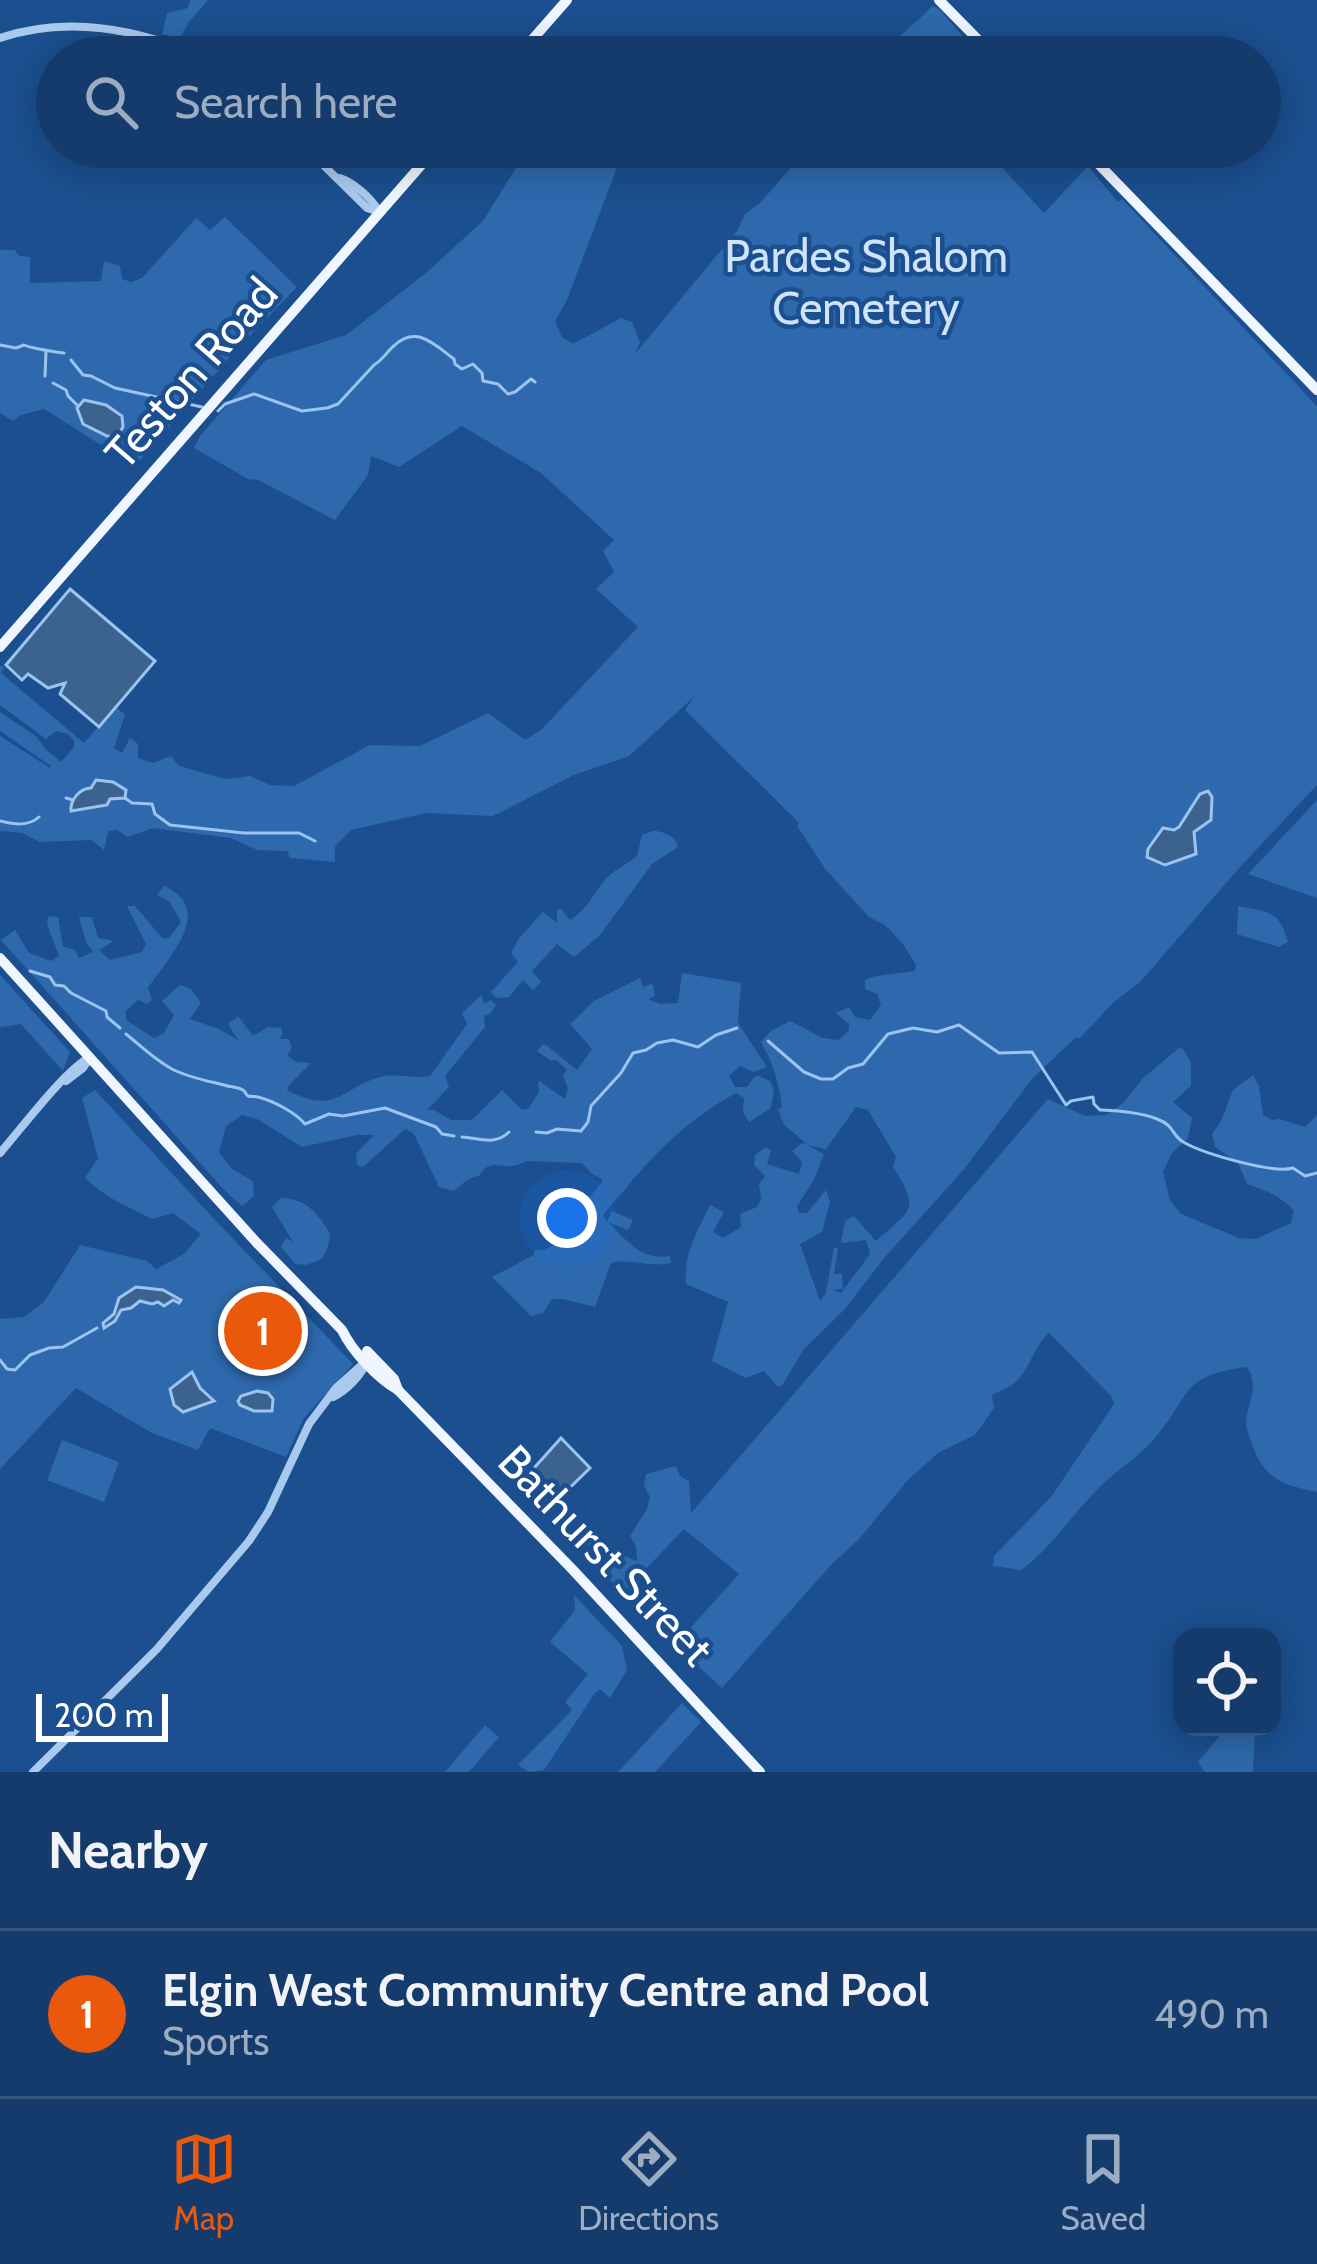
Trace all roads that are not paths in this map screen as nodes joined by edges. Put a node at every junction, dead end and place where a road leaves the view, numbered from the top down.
1 (567, 0) edge
2 (939, 0) edge
3 (137, 36) edge
4 (535, 36) edge
5 (974, 36) edge
6 (0, 38) edge
7 (327, 168) edge
8 (418, 168) edge
9 (1102, 168) edge
10 (379, 212) junction
11 (1317, 390) edge
12 (0, 647) edge
13 (0, 958) edge
14 (90, 1057) junction
15 (0, 1153) edge
16 (342, 1330) junction
17 (367, 1361) junction
18 (398, 1390) junction
19 (33, 1772) edge
20 (760, 1772) edge

1 - 4 main road
2 - 5 main road
3 - 6 street
7 - 10 street
8 - 10 main road, Teston Road
9 - 11 main road
10 - 12 main road, Teston Road
13 - 14 main road, Bathurst Street
14 - 15 street
14 - 16 main road, Bathurst Street
16 - 17 main road, Bathurst Street
16 - 18 main road, Bathurst Street
17 - 18 main road, Bathurst Street
17 - 19 street
18 - 20 main road, Bathurst Street

